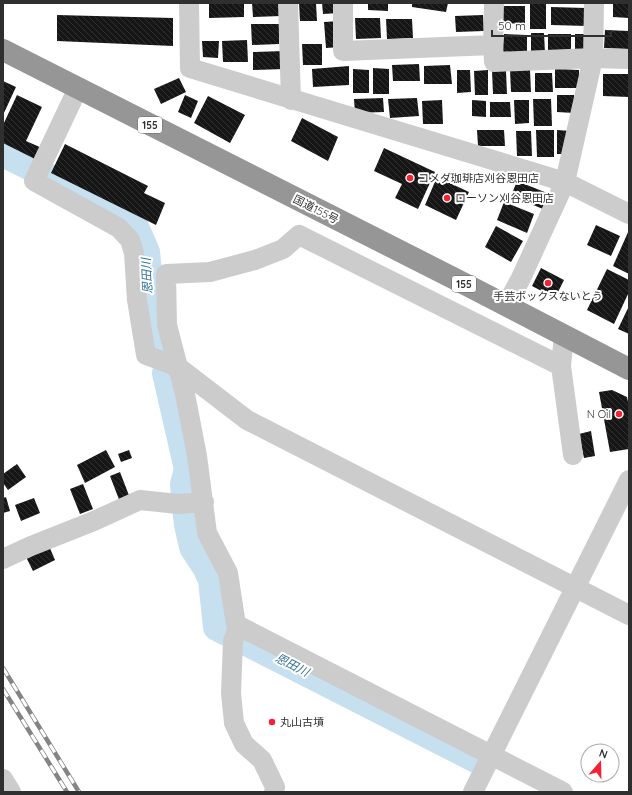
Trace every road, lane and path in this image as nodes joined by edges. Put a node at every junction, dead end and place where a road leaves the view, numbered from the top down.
1 (189, 3) edge
2 (288, 3) edge
3 (342, 3) edge
4 (494, 3) edge
5 (594, 3) edge
6 (493, 45) junction
7 (3, 50) edge
8 (593, 58) junction
9 (629, 59) edge
10 (78, 88) junction
11 (291, 100) junction
12 (565, 182) junction
13 (629, 214) edge
14 (506, 306) junction
15 (564, 335) junction
16 (561, 366) junction
17 (178, 367) junction
18 (629, 369) edge
19 (573, 455) dead end
20 (629, 480) edge
21 (204, 502) junction
22 (3, 559) edge
23 (575, 588) junction
24 (629, 615) edge
25 (237, 632) junction
26 (491, 756) junction
27 (3, 779) edge
28 (11, 792) edge
29 (274, 792) edge
30 (473, 792) edge
31 (563, 792) edge

1 - 11 street
2 - 11 street
3 - 6 street
4 - 6 street
5 - 8 street
6 - 8 street
7 - 10 highway, 国道155号 / 155
8 - 9 street
8 - 12 street
10 - 14 highway, 国道155号 / 155
10 - 17 street
11 - 12 street
12 - 13 street
12 - 14 street
14 - 15 highway, 国道155号 / 155
15 - 16 street
15 - 18 highway, 国道155号 / 155
16 - 17 street
16 - 19 street
17 - 21 street
17 - 23 street
20 - 23 street
21 - 22 street
21 - 25 street
23 - 24 street
23 - 26 street
25 - 26 street
25 - 29 street
26 - 30 street
26 - 31 street
27 - 28 street

